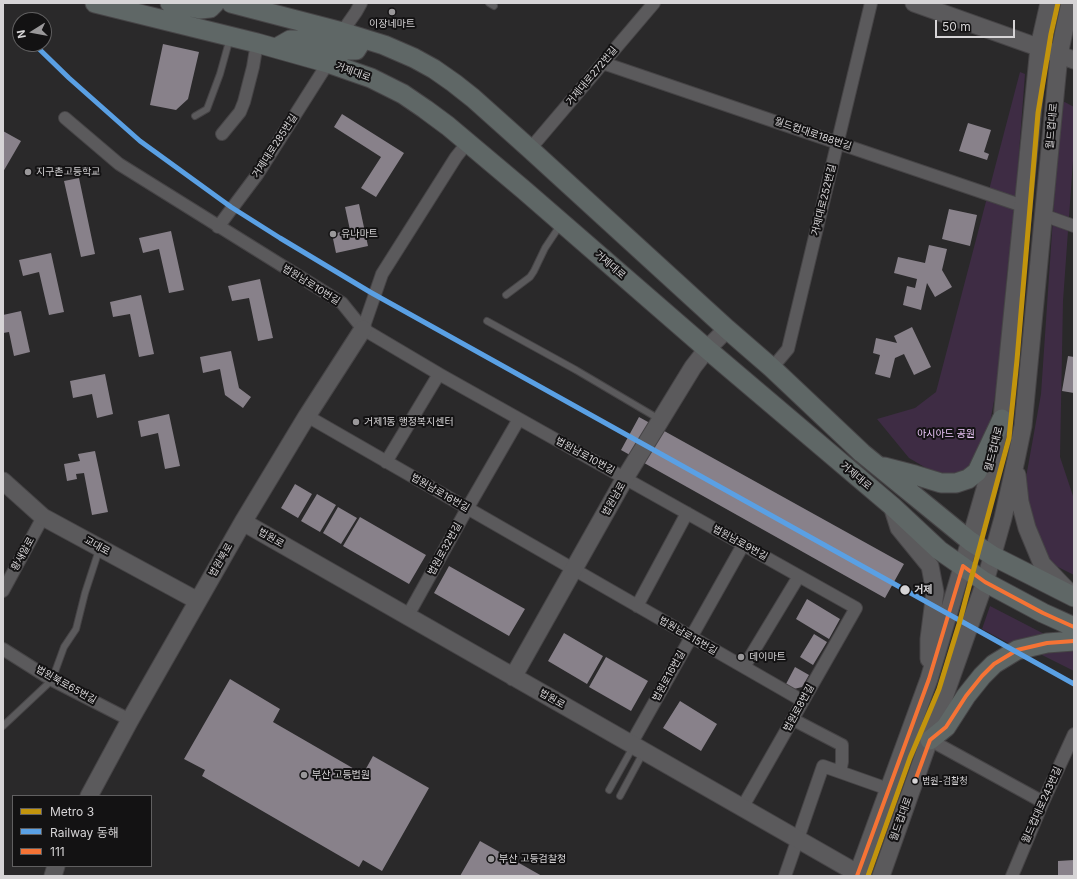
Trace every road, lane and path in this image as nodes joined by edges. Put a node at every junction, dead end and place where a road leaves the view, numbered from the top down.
1 (157, 3) edge
2 (170, 3) edge
3 (215, 3) edge
4 (231, 3) edge
5 (361, 3) edge
6 (654, 3) edge
7 (871, 3) edge
8 (914, 3) edge
9 (1049, 3) edge
10 (1070, 3) edge
11 (101, 4) edge
12 (142, 15) junction
13 (342, 32) junction
14 (230, 37) junction
15 (363, 39) junction
16 (257, 43) junction
17 (276, 48) junction
18 (1039, 48) junction
19 (1066, 57) edge
20 (328, 63) junction
21 (603, 63) junction
22 (195, 116) dead end
23 (65, 118) dead end
24 (222, 134) dead end
25 (468, 142) junction
26 (838, 143) junction
27 (530, 149) junction
28 (1023, 206) junction
29 (1043, 215) junction
30 (562, 223) junction
31 (1074, 226) edge
32 (218, 227) junction
33 (506, 295) dead end
34 (487, 321) dead end
35 (363, 329) junction
36 (727, 329) junction
37 (707, 350) junction
38 (772, 368) junction
39 (439, 374) junction
40 (307, 416) junction
41 (519, 419) junction
42 (1002, 419) junction
43 (660, 420) junction
44 (1016, 460) junction
45 (386, 462) junction
46 (878, 466) junction
47 (625, 478) junction
48 (3, 482) edge
49 (892, 506) junction
50 (467, 508) junction
51 (687, 513) junction
52 (43, 517) junction
53 (243, 522) junction
54 (970, 541) junction
55 (743, 545) junction
56 (100, 548) junction
57 (993, 556) junction
58 (963, 566) junction
59 (573, 570) junction
60 (799, 576) junction
61 (985, 582) junction
62 (3, 591) edge
63 (1074, 597) edge
64 (198, 601) junction
65 (638, 606) junction
66 (856, 608) joint
67 (408, 616) junction
68 (1074, 627) edge
69 (691, 637) junction
70 (1074, 641) edge
71 (3, 649) edge
72 (744, 668) junction
73 (513, 677) junction
74 (929, 679) junction
75 (52, 680) junction
76 (803, 701) junction
77 (130, 720) junction
78 (794, 720) junction
79 (3, 726) edge
80 (1074, 734) edge
81 (930, 740) junction
82 (636, 747) junction
83 (840, 772) junction
84 (888, 789) junction
85 (609, 790) dead end
86 (90, 795) edge
87 (620, 796) dead end
88 (1043, 802) junction
89 (742, 808) junction
90 (797, 839) junction
91 (859, 875) edge
92 (785, 876) edge
93 (881, 876) edge
94 (1012, 876) edge

1 - 12 main road
2 - 3 main road
4 - 13 main road
5 - 13 street
6 - 21 street, 거제대로272번길
7 - 26 street, 거제대로252번길
8 - 18 main road
9 - 18 main road, 월드컵대로
10 - 19 main road, 월드컵대로
11 - 12 main road, 거제대로
12 - 14 main road, 거제대로
13 - 15 main road
14 - 16 main road, 거제대로
14 - 22 lane
15 - 17 main road
15 - 27 main road
16 - 17 main road, 거제대로
16 - 24 street
17 - 20 main road, 거제대로
18 - 19 main road
18 - 28 main road, 월드컵대로
19 - 29 main road, 월드컵대로
20 - 25 main road, 거제대로
20 - 32 street, 거제대로285번길
21 - 26 street, 월드컵대로188번길
21 - 27 street, 거제대로272번길
23 - 32 street, 법원남로10번길
25 - 30 main road, 거제대로
25 - 35 street
26 - 28 street, 월드컵대로188번길
26 - 38 street, 거제대로252번길
27 - 36 main road
28 - 42 main road, 월드컵대로
29 - 31 street
29 - 44 main road, 월드컵대로
30 - 33 lane
30 - 37 main road, 거제대로
32 - 35 street, 법원남로10번길
34 - 43 lane
35 - 39 street, 법원남로10번길
35 - 40 main road, 법원북로
36 - 37 main road, 법원남로
36 - 38 main road
37 - 43 main road, 법원남로
37 - 49 main road, 거제대로
38 - 46 main road
39 - 41 street, 법원남로10번길
39 - 45 street
40 - 45 street, 법원남로16번길
40 - 53 main road, 법원북로
41 - 47 street, 법원남로10번길
41 - 50 street, 법원로32번길
42 - 46 main road
42 - 54 main road, 월드컵대로
43 - 47 main road, 법원남로
44 - 57 main road, 월드컵대로
44 - 63 main road
45 - 50 street, 법원남로16번길
46 - 54 main road
47 - 51 street, 법원남로9번길
47 - 59 main road, 법원남로
48 - 52 main road, 교대로
49 - 58 main road, 거제대로
49 - 74 main road
50 - 59 street, 법원남로16번길
50 - 67 street, 법원로32번길
51 - 55 street, 법원남로9번길
51 - 65 street
52 - 56 main road, 교대로
52 - 62 street, 황새알로
53 - 64 main road, 법원북로
53 - 67 main road, 법원로
54 - 57 main road
54 - 58 main road, 월드컵대로
55 - 60 street, 법원남로9번길
55 - 69 street, 법원로16번길
56 - 64 main road, 교대로
56 - 75 lane
57 - 61 main road, 월드컵대로
57 - 63 main road
58 - 61 main road, 거제대로
58 - 74 main road, 월드컵대로
59 - 65 street, 법원남로15번길
59 - 73 main road, 법원남로
60 - 66 street, 법원남로9번길
60 - 72 street
61 - 68 main road, 거제대로
61 - 81 main road, 월드컵대로
64 - 77 main road, 법원북로
65 - 69 street, 법원남로15번길
66 - 76 street, 법원로8번길
67 - 73 main road, 법원로
69 - 72 street, 법원남로15번길
69 - 82 street, 법원로16번길
70 - 81 main road
71 - 75 street, 법원북로65번길
72 - 76 street, 법원남로15번길
73 - 82 main road, 법원로
74 - 84 main road, 월드컵대로
75 - 77 street, 법원북로65번길
75 - 79 lane
76 - 78 street, 법원로8번길
77 - 86 main road, 법원북로
78 - 83 street
78 - 89 street, 법원로8번길
80 - 88 street, 월드컵대로243번길
81 - 88 street
81 - 93 main road, 월드컵대로
82 - 85 lane
82 - 87 lane
82 - 89 main road, 법원로
83 - 84 street
83 - 90 street
84 - 91 main road, 월드컵대로
88 - 94 street, 월드컵대로243번길
89 - 90 main road, 법원로
90 - 91 main road, 법원로
90 - 92 street

